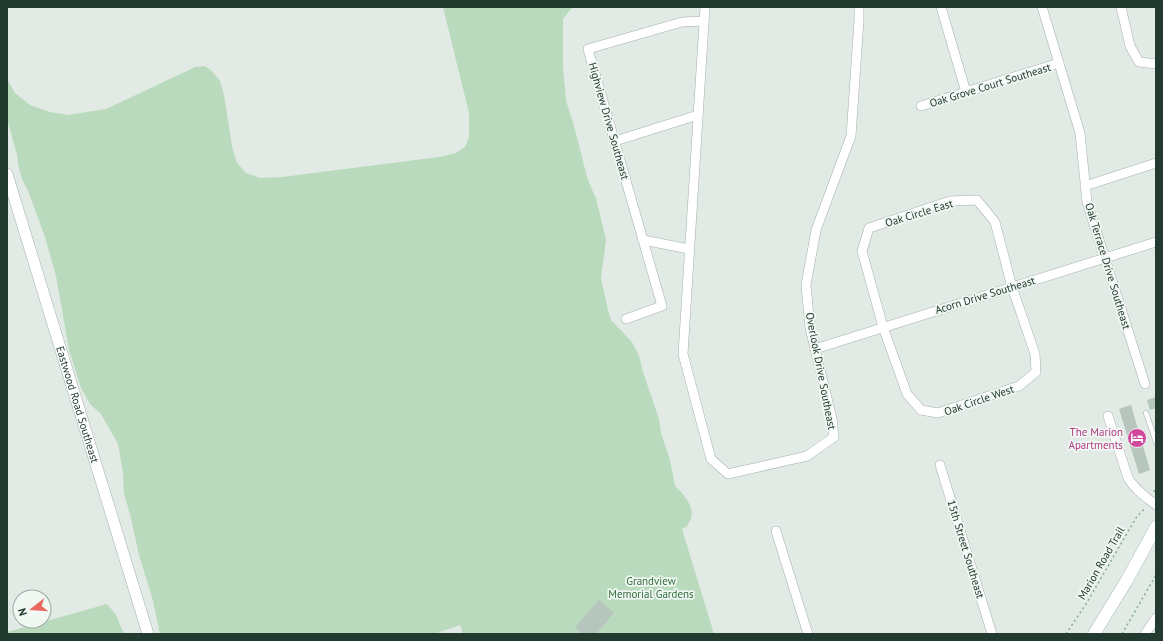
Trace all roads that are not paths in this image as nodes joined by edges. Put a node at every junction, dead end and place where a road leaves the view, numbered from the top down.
1 (705, 7) edge
2 (859, 7) edge
3 (941, 7) edge
4 (1042, 7) edge
5 (1121, 7) edge
6 (704, 21) junction
7 (1059, 63) junction
8 (1156, 64) edge
9 (966, 92) junction
10 (921, 106) dead end
11 (698, 116) junction
12 (615, 141) junction
13 (1156, 162) edge
14 (7, 174) edge
15 (1085, 186) junction
16 (643, 240) junction
17 (1156, 242) edge
18 (689, 249) junction
19 (1105, 258) junction
20 (1012, 287) junction
21 (626, 319) dead end
22 (883, 327) junction
23 (815, 349) junction
24 (1145, 384) dead end
25 (1146, 413) dead end
26 (1108, 416) dead end
27 (1156, 442) edge
28 (940, 465) dead end
29 (1153, 502) edge
30 (1156, 527) edge
31 (776, 531) dead end
32 (1156, 618) edge
33 (148, 634) edge
34 (808, 634) edge
35 (992, 634) edge
36 (1094, 634) edge
37 (1145, 634) edge

1 - 6 street, Overlook Drive Southeast
2 - 23 street, Overlook Drive Southeast
3 - 9 street
4 - 7 street, Oak Terrace Drive Southeast
5 - 8 street
6 - 11 street, Overlook Drive Southeast
6 - 12 street, Highview Drive Southeast
7 - 9 street, Oak Grove Court Southeast
7 - 15 street, Oak Terrace Drive Southeast
9 - 10 street, Oak Grove Court Southeast
11 - 12 street
11 - 18 street, Overlook Drive Southeast
12 - 16 street, Highview Drive Southeast
13 - 15 street
14 - 33 street, Eastwood Road Southeast
15 - 19 street, Oak Terrace Drive Southeast
16 - 18 street
16 - 21 street, Highview Drive Southeast
17 - 19 street, Acorn Drive Southeast
18 - 23 street, Overlook Drive Southeast
19 - 20 street, Acorn Drive Southeast
19 - 24 street, Oak Terrace Drive Southeast
20 - 22 street, Acorn Drive Southeast
20 - 22 street, Oak Circle West
20 - 22 street, Oak Circle East
22 - 23 street, Acorn Drive Southeast
25 - 27 lane
26 - 29 street
28 - 35 street, 15th Street Southeast
30 - 36 main road
31 - 34 street
32 - 37 street

